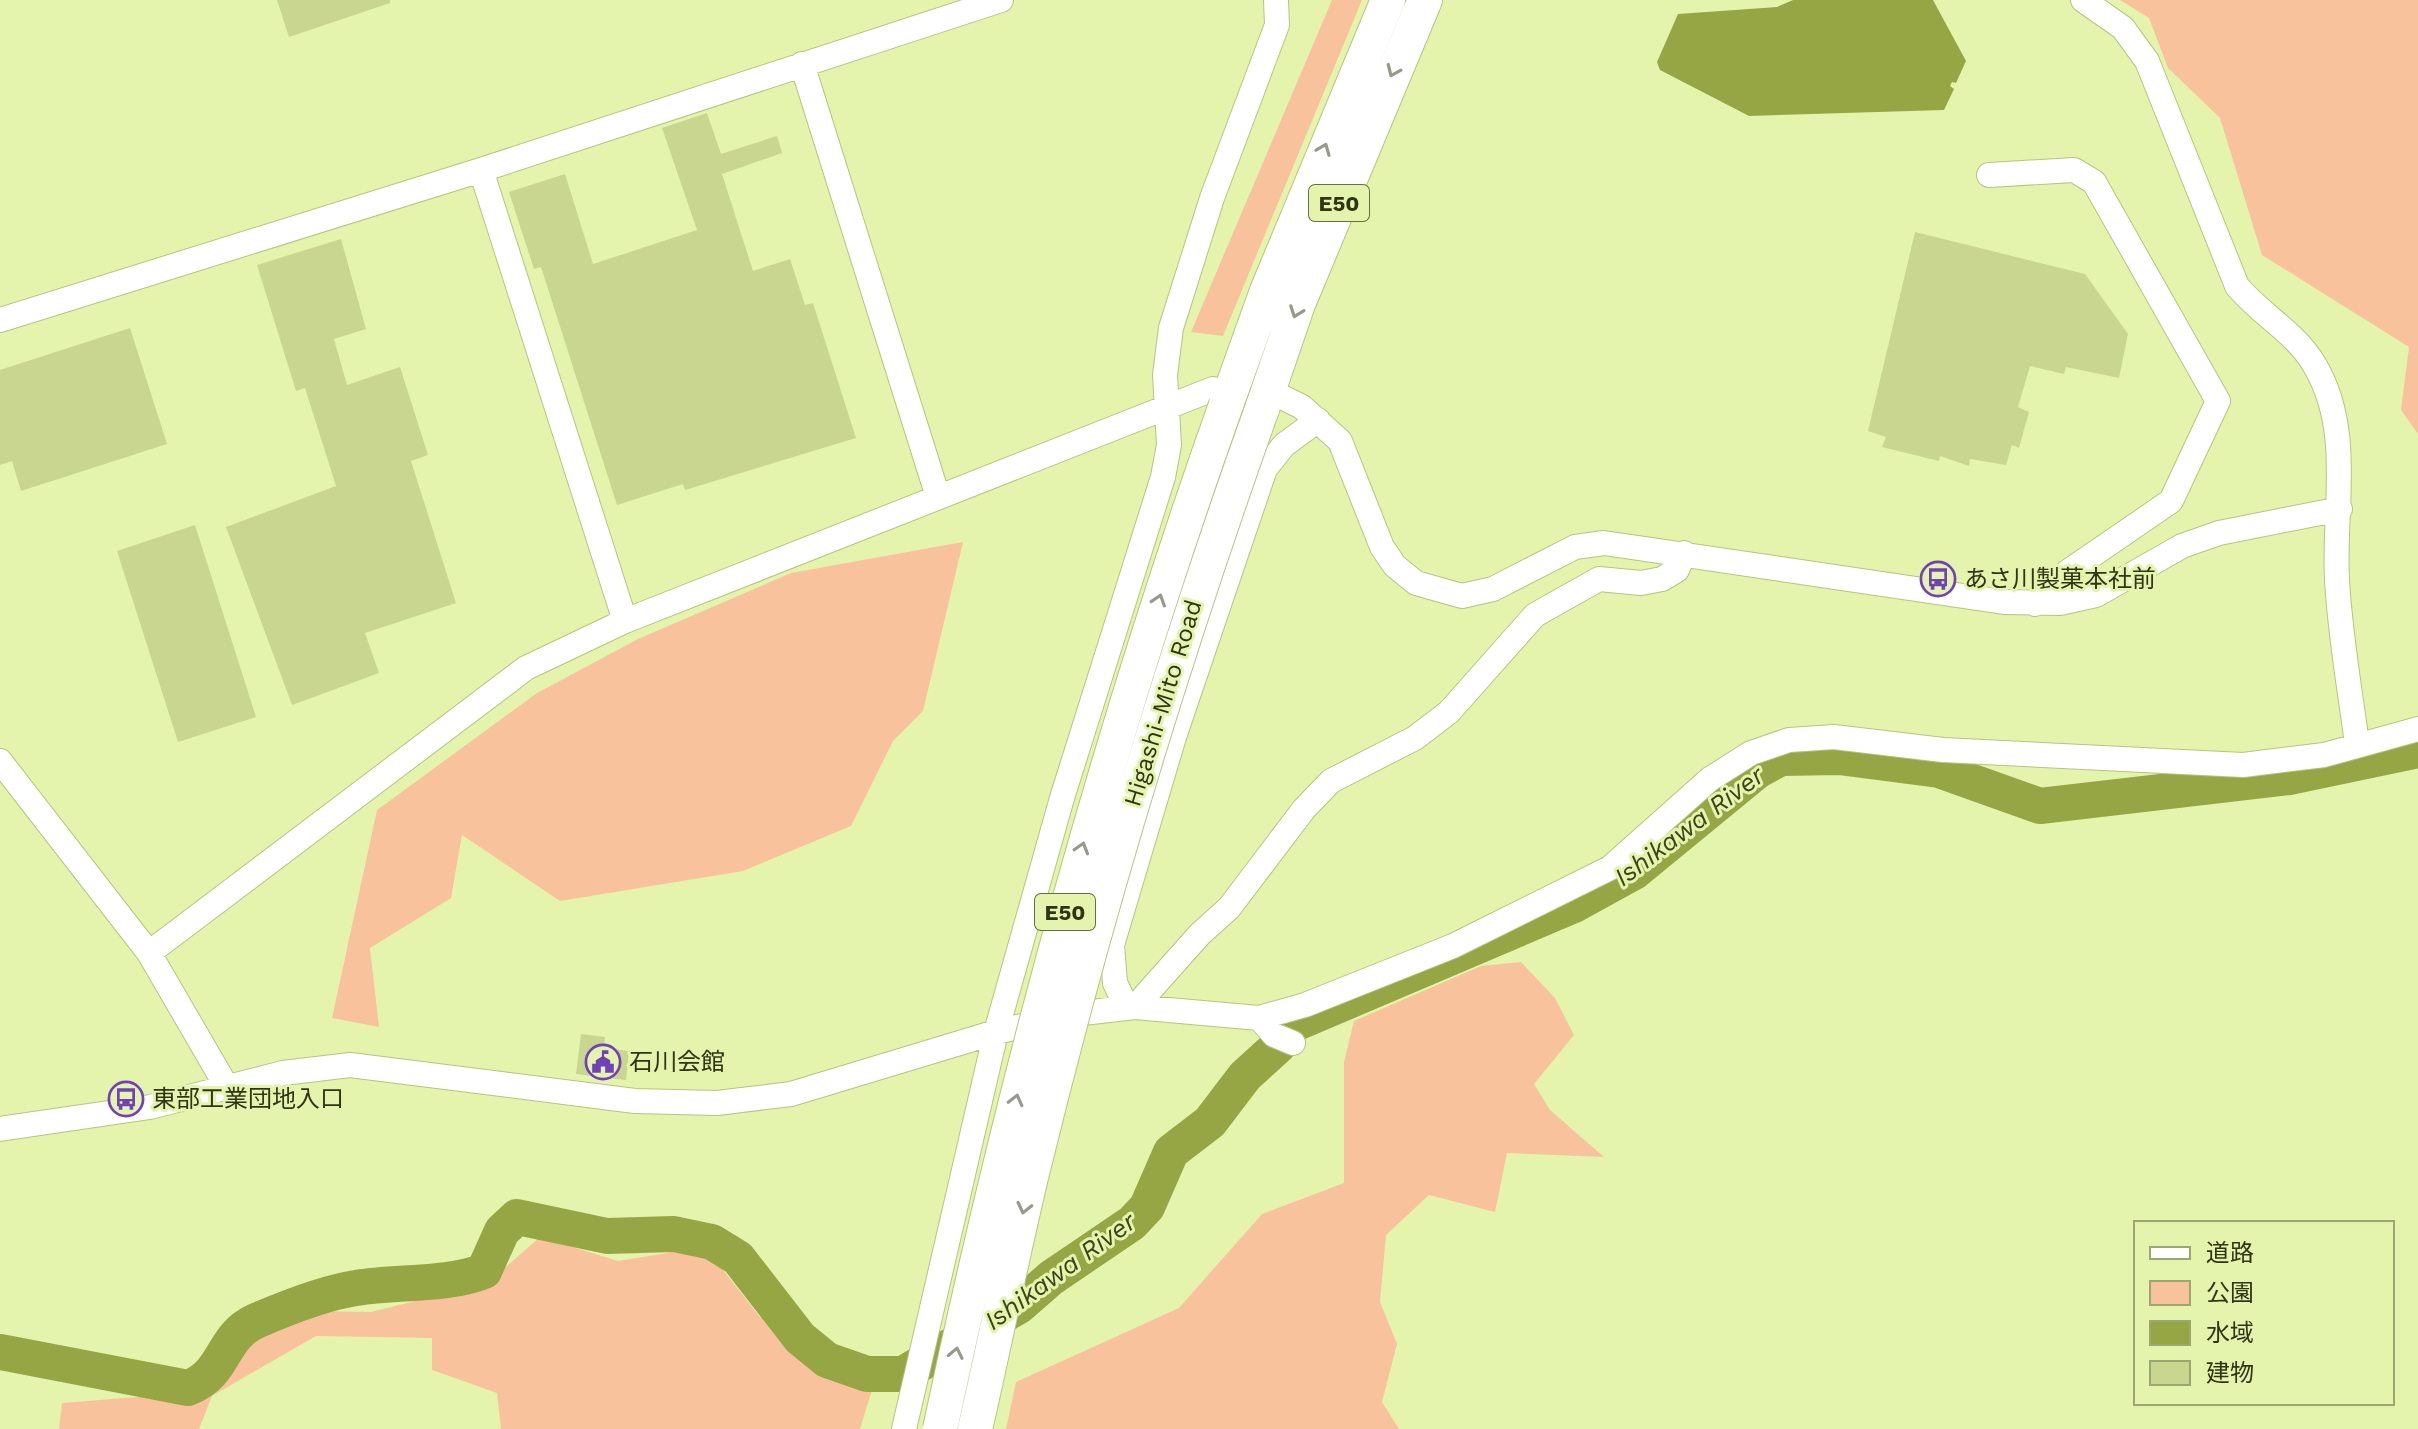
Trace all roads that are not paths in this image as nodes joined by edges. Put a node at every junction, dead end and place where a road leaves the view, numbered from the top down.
1 (1001, 0) edge
2 (1388, 0) edge
3 (1425, 0) edge
4 (2083, 0) edge
5 (1281, 3) edge
6 (802, 64) junction
7 (481, 170) junction
8 (1989, 175) dead end
9 (0, 320) edge
10 (1220, 397) junction
11 (1272, 403) junction
12 (1166, 405) junction
13 (1318, 420) junction
14 (938, 497) junction
15 (2340, 509) junction
16 (1684, 553) junction
17 (2035, 604) junction
18 (625, 621) junction
19 (2418, 729) edge
20 (2357, 744) junction
21 (0, 761) edge
22 (149, 953) junction
23 (1131, 1008) junction
24 (996, 1032) junction
25 (228, 1089) junction
26 (0, 1129) edge
27 (905, 1424) edge
28 (940, 1429) edge
29 (975, 1429) edge

1 - 6 street
10 -> 2 highway, Higashi-Mito Road / E50
3 -> 11 highway, Higashi-Mito Road / E50
4 - 15 street
5 - 12 street
6 - 7 street
6 - 14 street
7 - 9 street
7 - 18 street
8 - 17 street
10 - 12 street
28 -> 10 highway, Higashi-Mito Road / E50, bridge
11 - 13 street
11 -> 29 highway, Higashi-Mito Road / E50, bridge
12 - 14 street
12 - 24 street
13 - 16 street
13 - 23 street
14 - 18 street
15 - 17 street
15 - 20 street
16 - 17 street
16 - 23 street
18 - 22 street
19 - 20 street
20 - 23 street
21 - 22 street
22 - 25 street
23 - 24 street
24 - 25 street
24 - 27 street
25 - 26 street

